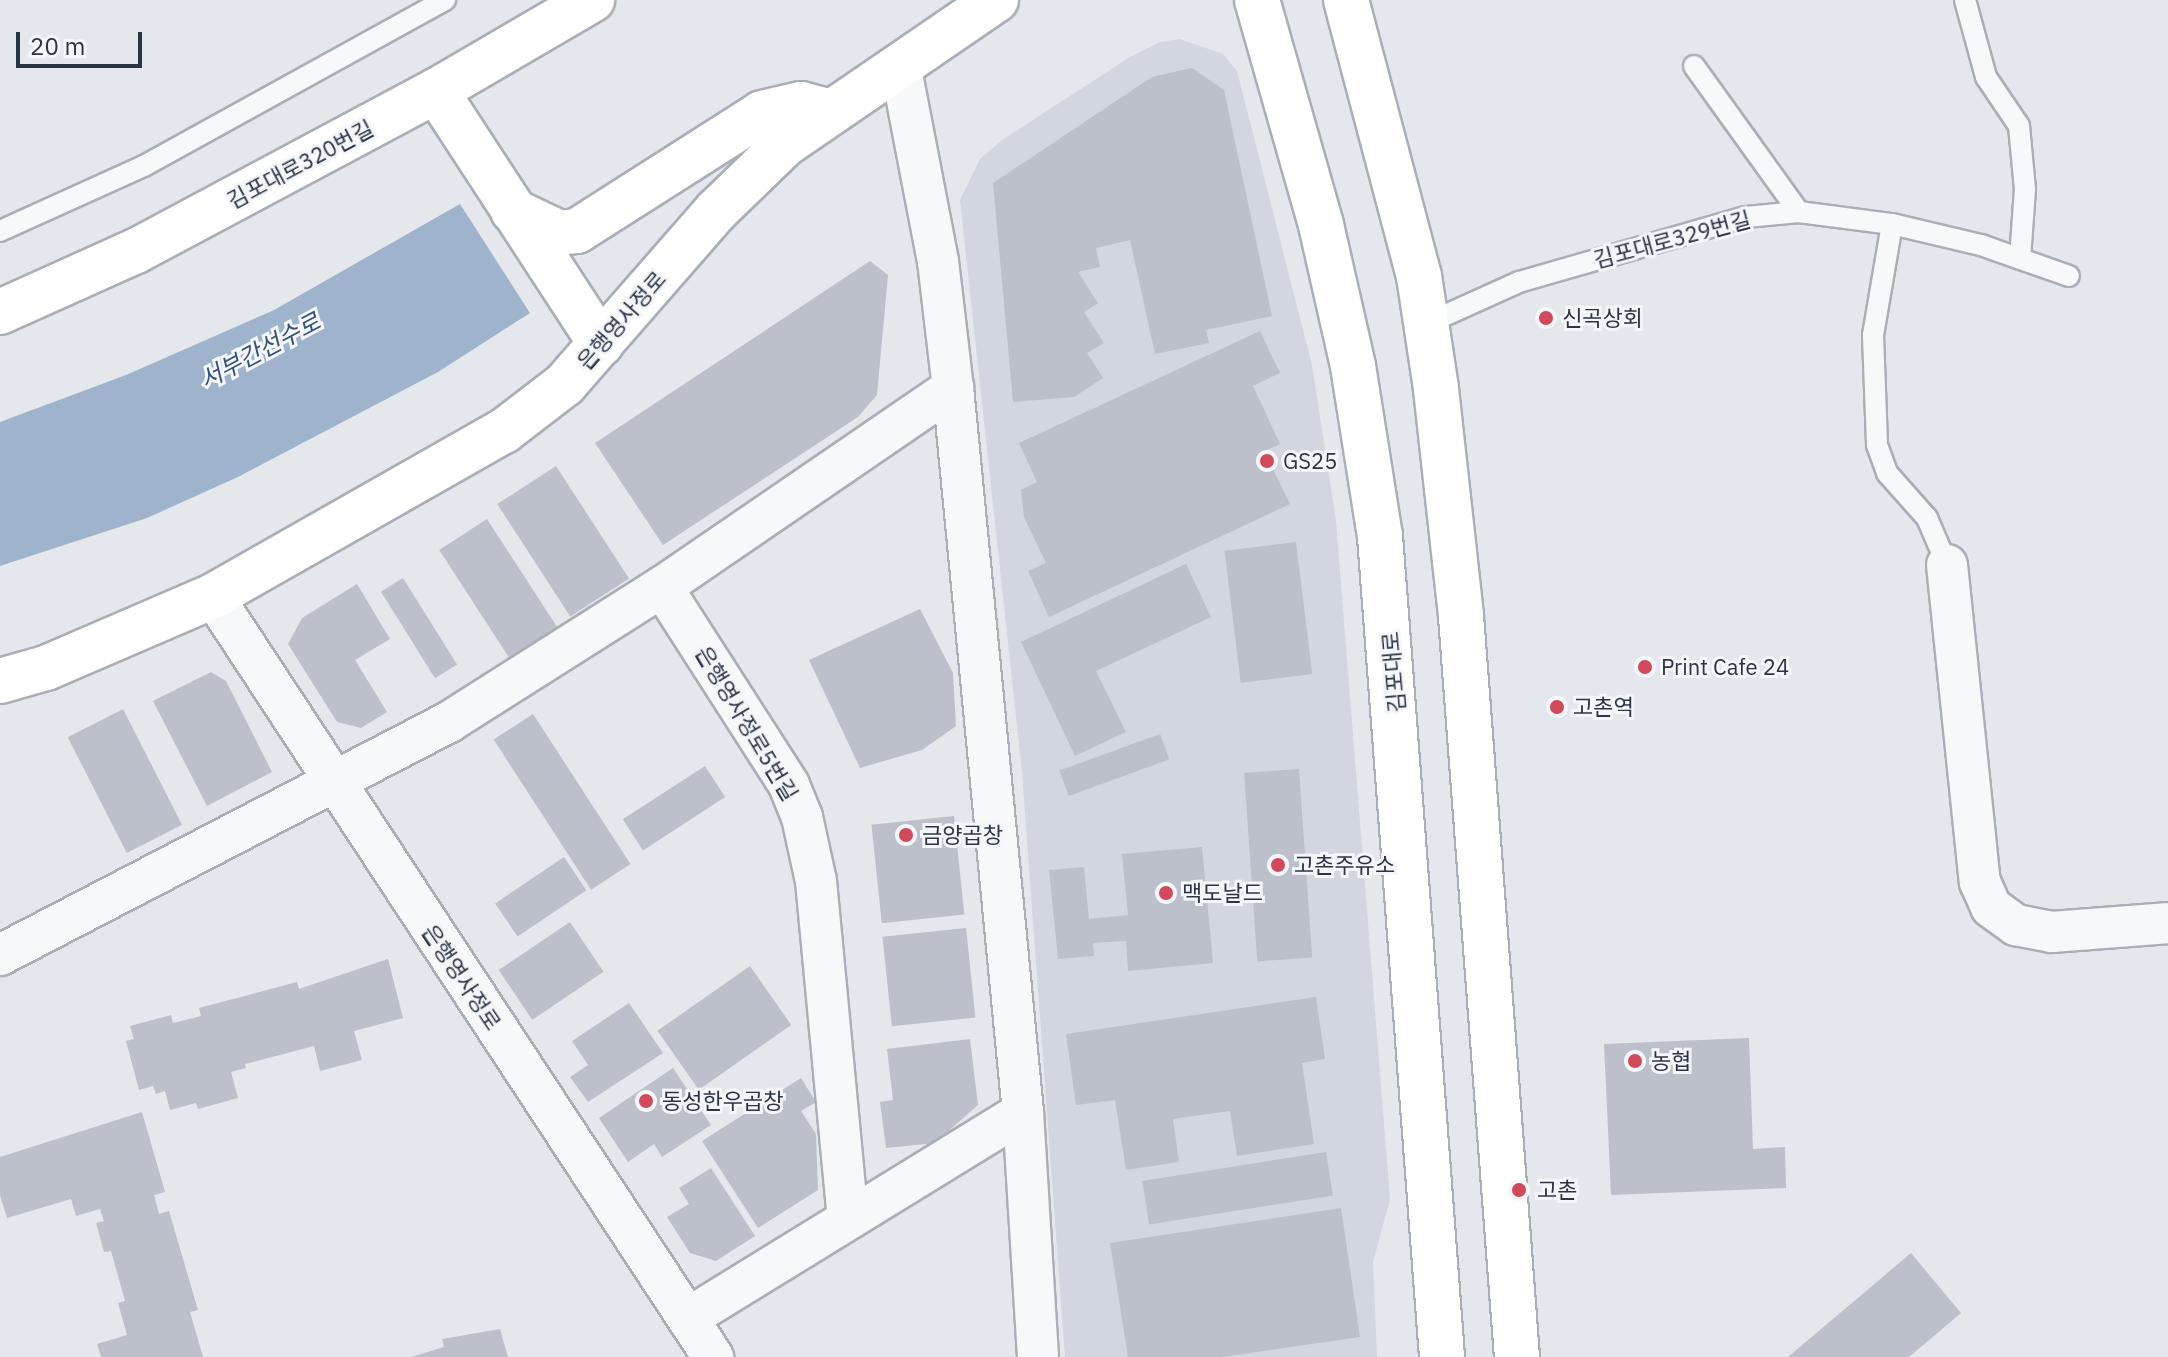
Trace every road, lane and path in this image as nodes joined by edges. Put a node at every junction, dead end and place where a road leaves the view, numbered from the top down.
1 (445, 0) edge
2 (592, 0) edge
3 (996, 0) edge
4 (1257, 0) edge
5 (1346, 0) edge
6 (1965, 0) edge
7 (900, 64) junction
8 (1694, 66) dead end
9 (436, 91) junction
10 (828, 111) junction
11 (513, 211) junction
12 (1799, 212) junction
13 (1892, 224) junction
14 (0, 231) edge
15 (2020, 259) junction
16 (2069, 276) dead end
17 (0, 312) edge
18 (1426, 324) junction
19 (601, 344) junction
20 (953, 388) junction
21 (1947, 565) joint
22 (662, 587) junction
23 (213, 596) junction
24 (0, 681) edge
25 (335, 785) junction
26 (2168, 923) edge
27 (0, 955) edge
28 (1023, 1112) junction
29 (848, 1218) junction
30 (688, 1318) junction
31 (713, 1357) edge
32 (1038, 1357) edge
33 (1442, 1357) edge
34 (1517, 1357) edge

1 - 14 lane
2 - 9 main road, 김포대로320번길
3 - 7 main road, 은행영사정로
4 - 33 main road, 김포대로
5 - 18 main road
6 - 15 lane
7 - 10 main road, 은행영사정로
7 - 20 street
8 - 12 lane
9 - 11 main road
9 - 17 main road, 김포대로320번길
10 - 11 main road
10 - 19 main road, 은행영사정로
11 - 19 main road
12 - 13 lane, 김포대로329번길
12 - 18 lane, 김포대로329번길
13 - 15 lane, 김포대로329번길
13 - 21 lane
15 - 16 lane, 김포대로329번길
18 - 34 main road
19 - 23 main road, 은행영사정로
20 - 22 street
20 - 28 street
21 - 26 street
22 - 25 street
22 - 29 street, 은행영사정로5번길
23 - 24 main road, 은행영사정로
23 - 25 street, 은행영사정로
25 - 27 street
25 - 30 street, 은행영사정로
28 - 29 street
28 - 32 street
29 - 30 street
30 - 31 street, 은행영사정로

